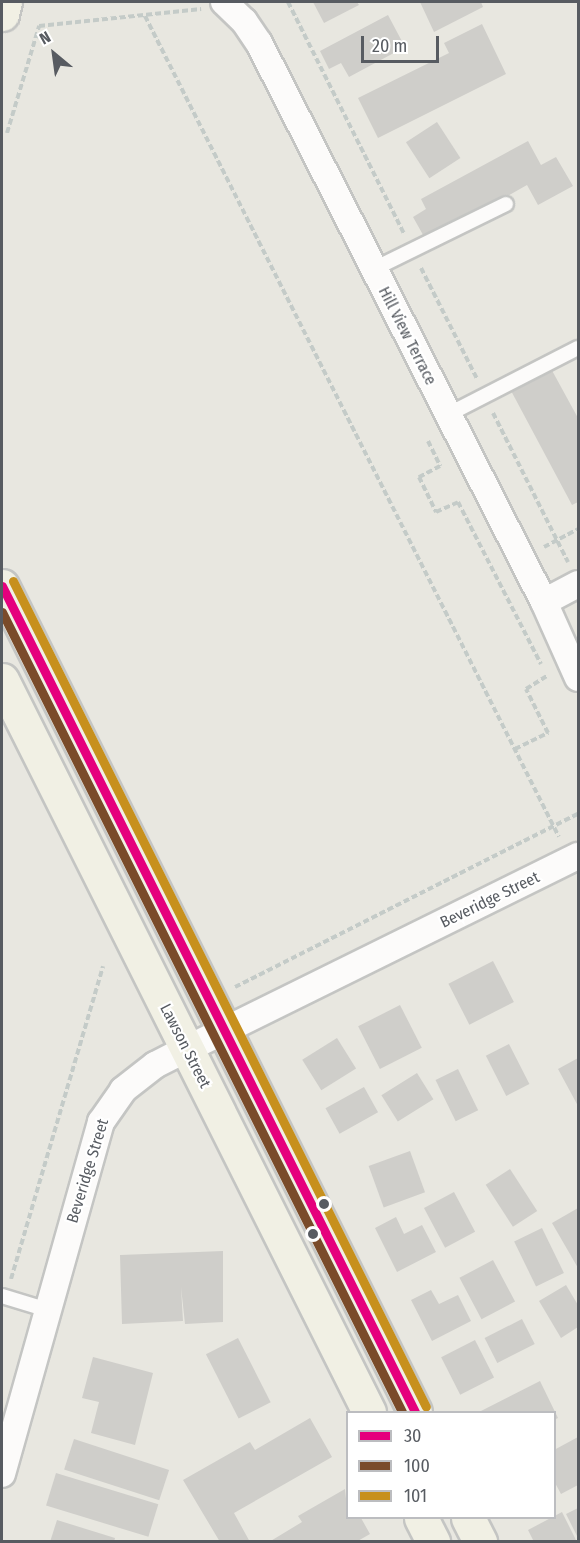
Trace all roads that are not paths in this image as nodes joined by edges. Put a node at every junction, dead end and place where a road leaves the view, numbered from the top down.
1 (5, 2) edge
2 (224, 2) edge
3 (2, 14) edge
4 (506, 204) dead end
5 (374, 269) junction
6 (579, 348) edge
7 (447, 415) junction
8 (576, 578) edge
9 (2, 586) edge
10 (544, 602) junction
11 (579, 678) edge
12 (2, 680) edge
13 (575, 858) edge
14 (223, 1032) junction
15 (187, 1049) junction
16 (3, 1297) edge
17 (48, 1310) junction
18 (368, 1411) edge
19 (414, 1411) edge
20 (2, 1474) edge
21 (422, 1519) edge
22 (468, 1519) edge
23 (433, 1542) edge
24 (480, 1542) edge

1 - 3 main road
2 - 5 street, Hill View Terrace
4 - 5 lane
5 - 7 street, Hill View Terrace
6 - 7 lane
7 - 10 street, Hill View Terrace
8 - 10 street
9 - 14 main road
10 - 11 street, Hill View Terrace
12 - 15 main road, Lawson Street
13 - 14 street, Beveridge Street
14 - 15 street, Beveridge Street
14 - 19 main road
15 - 17 street, Beveridge Street
15 - 18 main road, Lawson Street
16 - 17 lane
17 - 20 street, Beveridge Street
21 - 23 main road
22 - 24 main road

